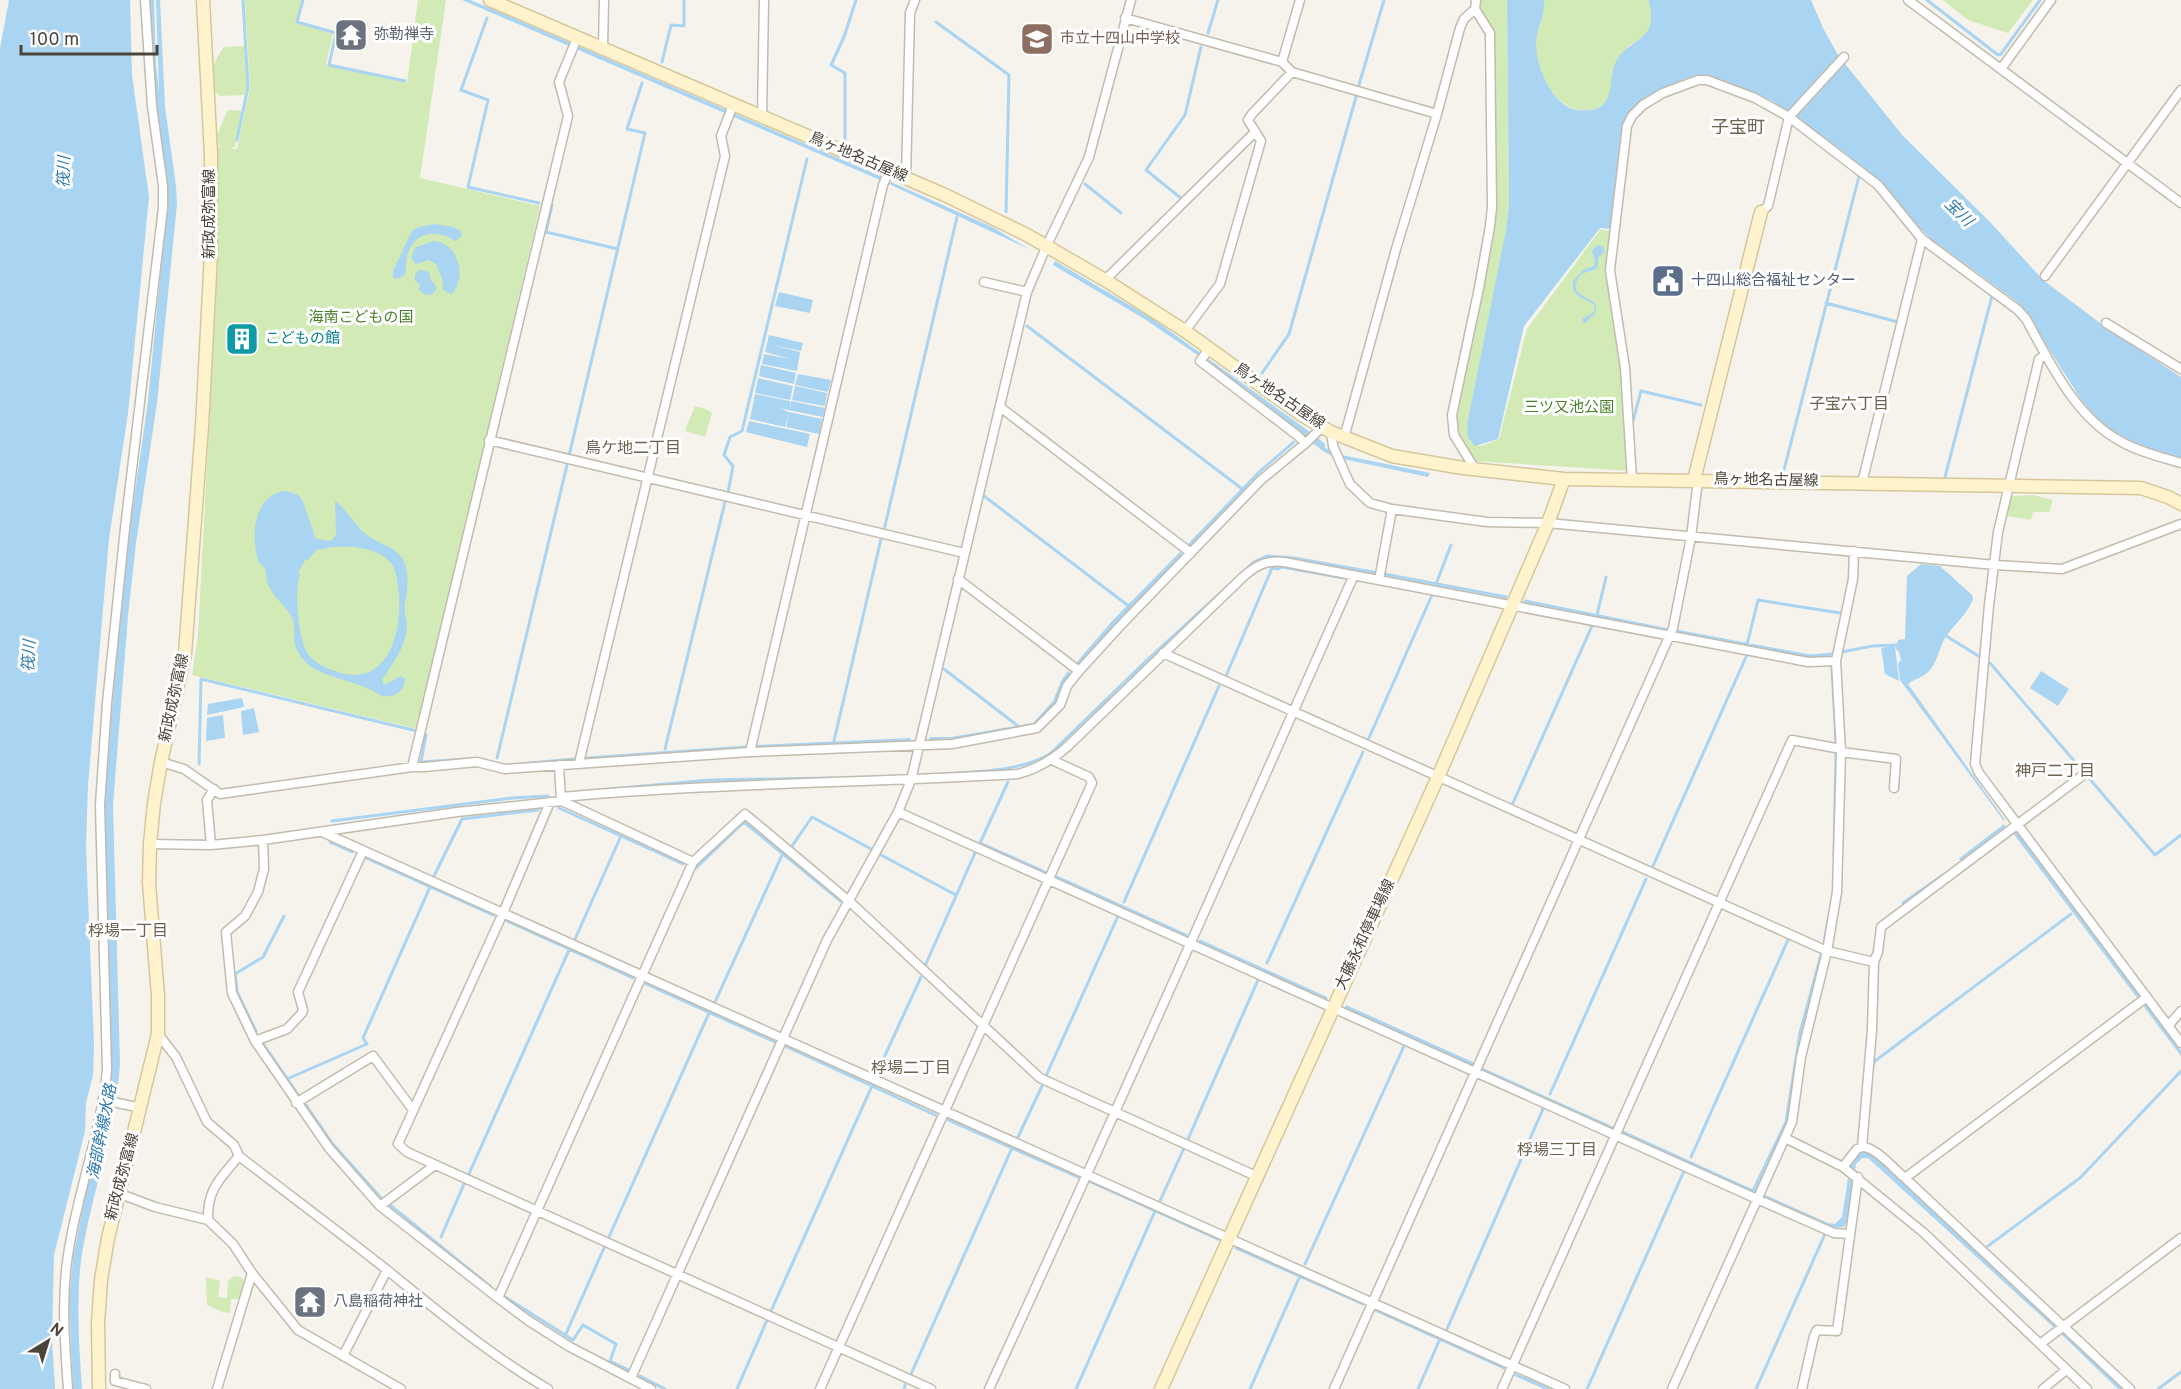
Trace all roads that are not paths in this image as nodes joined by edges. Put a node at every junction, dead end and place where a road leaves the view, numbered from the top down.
1 (145, 0) edge
2 (203, 0) edge
3 (490, 0) edge
4 (604, 0) edge
5 (764, 0) edge
6 (915, 0) edge
7 (1131, 0) edge
8 (1300, 0) edge
9 (1908, 0) edge
10 (2051, 0) edge
11 (1476, 4) edge
12 (1125, 18) junction
13 (575, 43) junction
14 (603, 48) junction
15 (1844, 57) dead end
16 (1282, 62) junction
17 (2001, 69) junction
18 (1292, 72) junction
19 (2181, 90) edge
20 (731, 110) junction
21 (1437, 114) junction
22 (762, 117) junction
23 (1789, 117) junction
24 (1255, 132) junction
25 (2127, 162) junction
26 (889, 171) junction
27 (906, 178) junction
28 (2181, 203) edge
29 (1761, 212) joint
30 (1922, 239) junction
31 (1047, 245) junction
32 (2045, 276) dead end
33 (1105, 280) junction
34 (984, 282) dead end
35 (1027, 292) junction
36 (2106, 322) dead end
37 (1185, 331) junction
38 (1205, 353) junction
39 (2045, 355) junction
40 (2181, 369) edge
41 (1000, 407) junction
42 (1323, 431) junction
43 (1344, 438) junction
44 (489, 440) junction
45 (1306, 442) junction
46 (2181, 463) edge
47 (1475, 469) junction
48 (648, 479) junction
49 (1564, 479) junction
50 (1632, 480) junction
51 (1696, 480) junction
52 (1862, 483) junction
53 (2008, 485) junction
54 (2181, 504) edge
55 (1392, 508) junction
56 (806, 517) junction
57 (1548, 523) junction
58 (2181, 525) edge
59 (1691, 537) junction
60 (1854, 551) junction
61 (964, 553) junction
62 (1191, 553) junction
63 (1995, 565) junction
64 (1354, 575) junction
65 (958, 579) junction
66 (1379, 580) junction
67 (1513, 605) junction
68 (1670, 635) junction
69 (1163, 653) junction
70 (1836, 661) junction
71 (1078, 671) junction
72 (1293, 712) junction
73 (918, 746) junction
74 (1841, 750) junction
75 (750, 752) junction
76 (1052, 760) junction
77 (161, 762) junction
78 (579, 763) junction
79 (559, 765) junction
80 (412, 766) junction
81 (2082, 776) dead end
82 (1438, 777) junction
83 (911, 780) junction
84 (1894, 788) dead end
85 (214, 789) junction
86 (561, 799) junction
87 (550, 802) junction
88 (898, 812) junction
89 (2019, 825) junction
90 (322, 832) junction
91 (263, 840) junction
92 (1580, 840) junction
93 (150, 844) junction
94 (211, 845) junction
95 (363, 851) junction
96 (693, 862) junction
97 (1049, 880) junction
98 (849, 901) junction
99 (1718, 903) junction
100 (503, 913) junction
101 (1191, 944) junction
102 (1827, 951) junction
103 (1874, 962) junction
104 (642, 976) junction
105 (2143, 1000) junction
106 (1333, 1007) junction
107 (2181, 1011) edge
108 (2168, 1026) junction
109 (983, 1027) junction
110 (158, 1034) junction
111 (783, 1039) junction
112 (255, 1041) junction
113 (2181, 1043) edge
114 (1476, 1073) junction
115 (105, 1101) junction
116 (296, 1103) junction
117 (141, 1108) junction
118 (413, 1110) junction
119 (945, 1112) junction
120 (1114, 1112) junction
121 (1616, 1136) junction
122 (1785, 1138) junction
123 (1862, 1147) junction
124 (239, 1156) junction
125 (435, 1165) junction
126 (1846, 1168) junction
127 (1088, 1174) junction
128 (1857, 1176) junction
129 (1258, 1177) junction
130 (1905, 1178) junction
131 (118, 1193) junction
132 (1757, 1199) junction
133 (380, 1206) junction
134 (536, 1211) junction
135 (208, 1220) junction
136 (1849, 1234) junction
137 (2181, 1238) edge
138 (1229, 1239) junction
139 (387, 1270) junction
140 (252, 1273) junction
141 (677, 1275) junction
142 (498, 1299) junction
143 (1372, 1303) junction
144 (2063, 1325) junction
145 (2040, 1344) junction
146 (839, 1347) junction
147 (343, 1356) junction
148 (1512, 1365) junction
149 (2066, 1370) junction
150 (115, 1374) dead end
151 (631, 1378) junction
152 (68, 1389) edge
153 (99, 1389) edge
154 (146, 1389) edge
155 (217, 1389) edge
156 (400, 1389) edge
157 (548, 1389) edge
158 (651, 1389) edge
159 (820, 1389) edge
160 (932, 1389) edge
161 (989, 1389) edge
162 (1161, 1389) edge
163 (1334, 1389) edge
164 (1502, 1389) edge
165 (1565, 1389) edge
166 (1672, 1389) edge
167 (1802, 1389) edge
168 (2043, 1389) edge
169 (2087, 1389) edge
170 (2130, 1389) edge

1 - 115 street
2 - 77 main road, 新政成弥富線
3 - 13 main road, 鳥ヶ地名古屋線
4 - 14 street
5 - 22 street
6 - 27 street
7 - 12 street
8 - 16 street
9 - 17 street
10 - 17 street
11 - 21 street
11 - 47 street
12 - 16 street
12 - 31 street
13 - 14 main road, 鳥ヶ地名古屋線
13 - 44 street
14 - 20 main road, 鳥ヶ地名古屋線
15 - 23 street
16 - 18 street
17 - 25 street
18 - 21 street
18 - 24 street
19 - 25 street
20 - 22 main road, 鳥ヶ地名古屋線
20 - 48 street
21 - 43 street
22 - 26 main road, 鳥ヶ地名古屋線
23 - 29 street
23 - 30 street
23 - 50 street
24 - 33 street
24 - 37 street
25 - 28 street
25 - 32 street
26 - 27 main road, 鳥ヶ地名古屋線
26 - 56 street
27 - 31 main road, 鳥ヶ地名古屋線
29 - 51 main road
30 - 39 street
30 - 52 street
31 - 33 main road, 鳥ヶ地名古屋線
31 - 35 street
33 - 37 main road, 鳥ヶ地名古屋線
34 - 35 street
35 - 41 street
36 - 40 street
37 - 38 main road, 鳥ヶ地名古屋線
38 - 42 main road, 鳥ヶ地名古屋線
38 - 45 street
39 - 46 street
39 - 53 street
41 - 61 street
41 - 62 street
42 - 43 main road, 鳥ヶ地名古屋線
42 - 45 street
42 - 55 street
43 - 47 main road, 鳥ヶ地名古屋線
44 - 48 street
44 - 80 street
45 - 62 street
47 - 49 main road, 鳥ヶ地名古屋線
48 - 56 street
48 - 78 street
49 - 50 main road, 鳥ヶ地名古屋線
49 - 57 main road, 大藤永和停車場線
50 - 51 main road, 鳥ヶ地名古屋線
51 - 52 main road, 鳥ヶ地名古屋線
51 - 59 street
52 - 53 main road, 鳥ヶ地名古屋線
53 - 54 main road, 鳥ヶ地名古屋線
53 - 63 street
55 - 57 street
55 - 66 street
56 - 61 street
56 - 75 street
57 - 59 street
57 - 67 main road, 大藤永和停車場線
58 - 63 street
59 - 60 street
59 - 68 street
60 - 63 street
60 - 70 street
61 - 65 street
62 - 71 street
63 - 89 street
64 - 66 street
64 - 69 street
64 - 72 street
65 - 71 street
65 - 73 street
66 - 67 street
67 - 68 street
67 - 82 main road, 大藤永和停車場線
68 - 70 street
68 - 92 street
69 - 72 street
69 - 76 street
70 - 74 street
71 - 73 street
72 - 82 street
72 - 101 street
73 - 75 street
73 - 83 street
74 - 84 street
74 - 99 street
74 - 102 street
75 - 78 street
76 - 83 street
76 - 97 street
77 - 85 street
77 - 93 main road, 新政成弥富線
78 - 79 street
79 - 80 street
79 - 86 street
80 - 85 street
81 - 89 street
82 - 92 street
82 - 106 main road, 大藤永和停車場線
83 - 86 street
83 - 88 street
85 - 94 street
86 - 87 street
86 - 96 street
87 - 90 street
87 - 100 street
88 - 97 street
88 - 98 street
89 - 103 street
89 - 105 street
90 - 91 street
90 - 95 street
91 - 94 street
91 - 112 street
92 - 99 street
92 - 114 street
93 - 94 street
93 - 110 main road, 新政成弥富線
95 - 100 street
95 - 112 street
96 - 98 street
96 - 104 street
97 - 101 street
97 - 109 street
98 - 109 street
98 - 111 street
99 - 102 street
99 - 121 street
100 - 104 street
100 - 118 street
101 - 106 street
101 - 120 street
102 - 103 street
102 - 122 street
103 - 123 street
104 - 111 street
104 - 134 street
105 - 108 street
105 - 130 street
106 - 114 street
106 - 129 main road, 大藤永和停車場線
107 - 108 street
108 - 113 street
109 - 119 street
109 - 120 street
110 - 117 main road, 新政成弥富線
110 - 124 street
111 - 119 street
111 - 141 street
112 - 116 street
114 - 121 street
114 - 143 street
115 - 117 street
115 - 152 street
116 - 118 street
116 - 133 street
117 - 131 main road, 新政成弥富線
118 - 125 street
119 - 127 street
119 - 146 street
120 - 127 street
120 - 129 street
121 - 132 street
121 - 148 street
122 - 126 street
122 - 132 street
123 - 126 street
123 - 130 street
124 - 135 street
124 - 139 street
125 - 133 street
125 - 134 street
126 - 128 street
127 - 138 street
127 - 161 street
128 - 136 street
128 - 145 street
129 - 138 main road, 大藤永和停車場線
130 - 144 street
131 - 135 street
131 - 153 main road, 新政成弥富線
132 - 136 street
132 - 166 street
133 - 142 street
134 - 141 street
134 - 142 street
135 - 140 street
136 - 167 street
137 - 144 street
138 - 143 street
138 - 162 main road, 大藤永和停車場線
139 - 147 street
139 - 157 street
140 - 147 street
140 - 155 street
141 - 146 street
141 - 151 street
142 - 151 street
143 - 148 street
143 - 163 street
144 - 145 street
144 - 170 street
145 - 149 street
146 - 159 street
146 - 160 street
147 - 156 street
148 - 164 street
148 - 165 street
149 - 168 street
149 - 169 street
150 - 154 street
151 - 158 street

